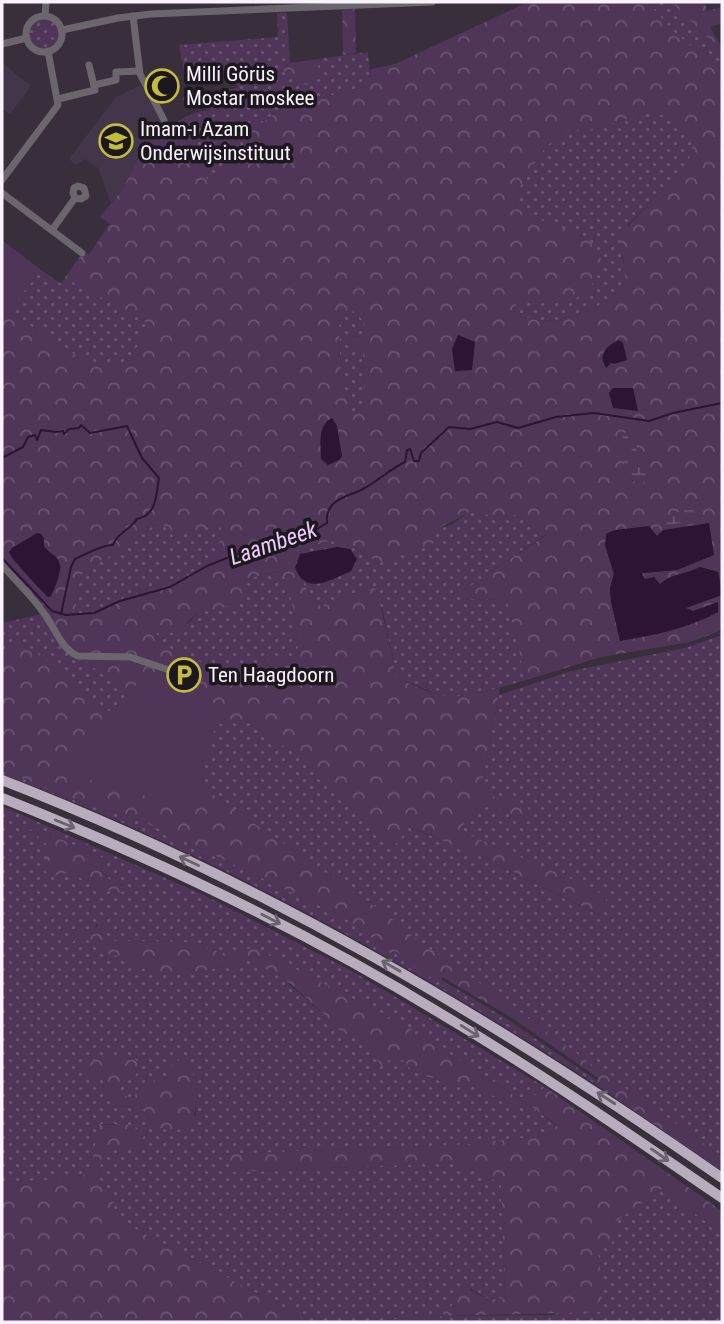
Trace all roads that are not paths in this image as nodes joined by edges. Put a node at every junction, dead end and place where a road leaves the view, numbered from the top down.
1 (46, 2) edge
2 (432, 2) edge
3 (375, 3) edge
4 (45, 16) junction
5 (133, 16) junction
6 (62, 30) junction
7 (27, 38) junction
8 (2, 44) edge
9 (48, 51) junction
10 (89, 65) dead end
11 (139, 71) junction
12 (94, 85) junction
13 (58, 99) junction
14 (164, 120) dead end
15 (2, 180) edge
16 (2, 193) edge
17 (75, 198) dead end
18 (52, 230) junction
19 (82, 253) dead end
20 (2, 565) edge
21 (178, 673) dead end
22 (2, 780) edge
23 (2, 798) edge
24 (722, 1178) edge
25 (722, 1198) edge

1 - 4 street
2 - 3 street
3 - 5 street
4 - 6 street
4 - 7 street
5 - 6 street
5 - 11 street
6 - 9 street
7 - 8 street
7 - 9 street
9 - 13 street
10 - 12 street
11 - 12 street
11 - 14 street
12 - 13 street
13 - 15 street
16 - 18 street
17 - 18 street
18 - 19 street
20 - 21 street
24 -> 22 highway
23 -> 25 highway

